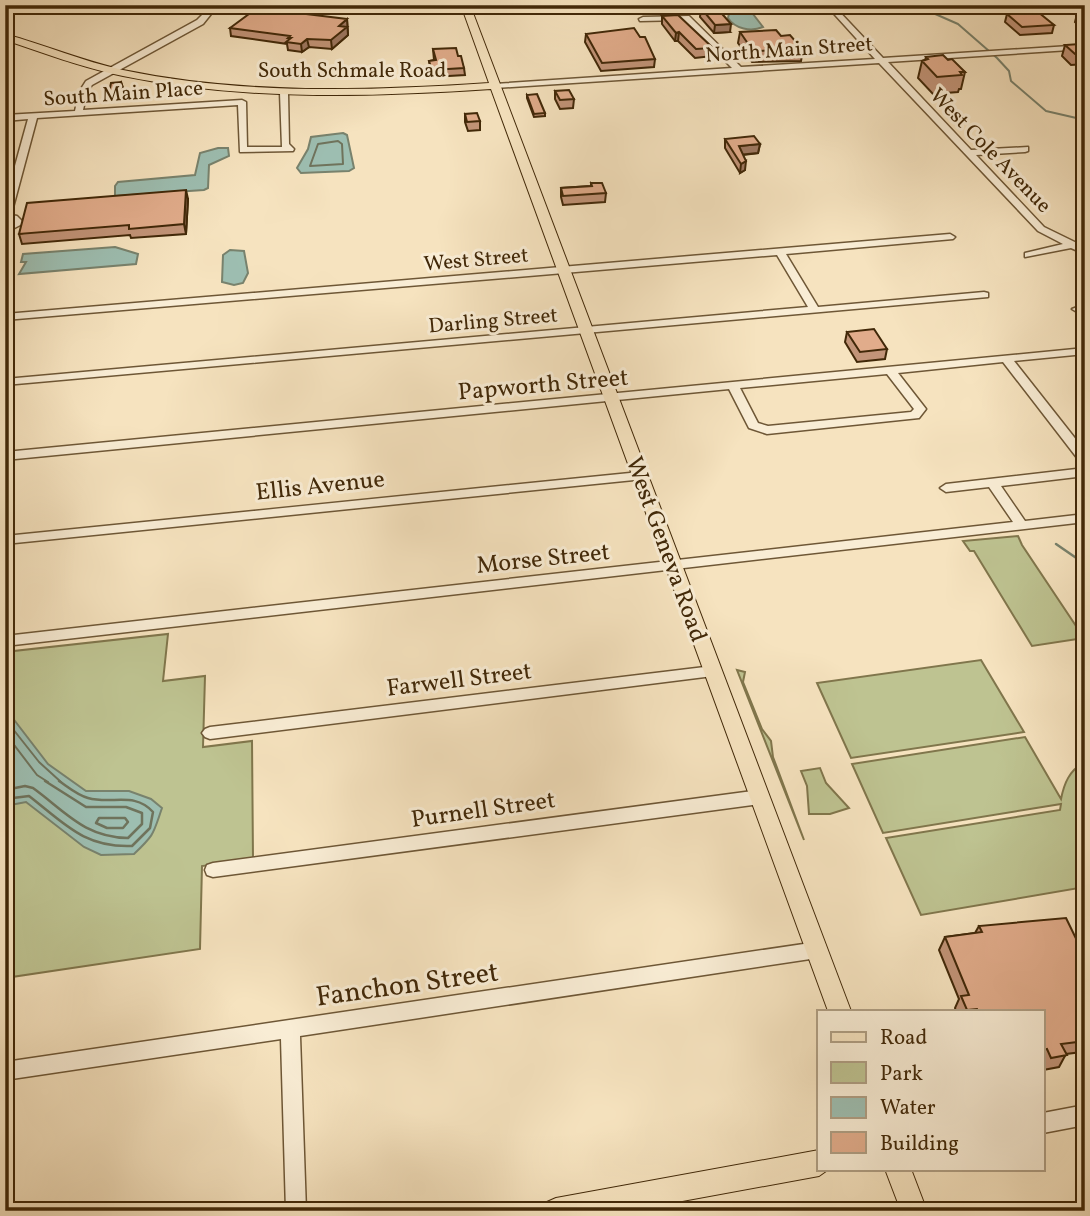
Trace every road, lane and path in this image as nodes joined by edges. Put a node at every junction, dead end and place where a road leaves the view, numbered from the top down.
1 (207, 5) edge
2 (464, 5) edge
3 (782, 5) edge
4 (829, 5) edge
5 (776, 6) edge
6 (186, 17) dead end
7 (205, 18) junction
8 (643, 19) dead end
9 (5, 37) edge
10 (149, 38) dead end
11 (165, 41) junction
12 (1084, 48) edge
13 (881, 60) junction
14 (738, 69) junction
15 (110, 70) junction
16 (495, 86) junction
17 (288, 93) junction
18 (78, 114) junction
19 (33, 116) junction
20 (5, 118) edge
21 (1025, 149) dead end
22 (969, 153) junction
23 (6, 217) edge
24 (5, 230) edge
25 (950, 237) dead end
26 (1072, 244) junction
27 (1085, 251) edge
28 (780, 252) junction
29 (1029, 255) dead end
30 (563, 271) junction
31 (984, 295) dead end
32 (815, 310) junction
33 (5, 317) edge
34 (586, 331) junction
35 (1085, 351) edge
36 (1007, 359) junction
37 (891, 371) junction
38 (5, 382) edge
39 (733, 386) junction
40 (611, 398) junction
41 (5, 456) edge
42 (1085, 460) edge
43 (1085, 472) edge
44 (640, 476) junction
45 (993, 483) junction
46 (946, 488) dead end
47 (1085, 518) edge
48 (1022, 526) junction
49 (5, 540) edge
50 (674, 566) junction
51 (5, 641) edge
52 (713, 671) junction
53 (210, 733) dead end
54 (760, 797) junction
55 (213, 870) dead end
56 (817, 950) junction
57 (840, 1010) edge
58 (290, 1028) junction
59 (5, 1071) edge
60 (1085, 1115) edge
61 (1044, 1123) edge
62 (817, 1163) edge
63 (898, 1170) edge
64 (296, 1211) edge
65 (556, 1211) edge
66 (914, 1211) edge

1 - 7 street
2 - 16 main road, West Geneva Road
3 - 5 street
4 - 13 street, West Cole Avenue
6 - 7 street
7 - 11 street
8 - 14 street
9 - 15 main road, South Schmale Road
10 - 11 street
11 - 15 street
12 - 13 street, North Main Street
13 - 14 street, North Main Street
13 - 22 street, West Cole Avenue
14 - 16 street, North Main Street
15 - 17 main road, South Schmale Road
15 - 18 street
16 - 17 main road, South Schmale Road
16 - 30 main road, West Geneva Road
17 - 18 street, South Main Place
18 - 19 street, South Main Place
19 - 20 street, South Main Place
19 - 23 street
21 - 22 street
22 - 26 street, West Cole Avenue
23 - 24 street
25 - 28 street, West Street
26 - 27 street, West Cole Avenue
26 - 29 street
28 - 30 street, West Street
28 - 32 street
30 - 33 street, West Street
30 - 34 main road, West Geneva Road
31 - 32 street, Darling Street
32 - 34 street, Darling Street
34 - 38 street, Darling Street
34 - 40 main road, West Geneva Road
35 - 36 street, Papworth Street
36 - 37 street, Papworth Street
36 - 42 street
37 - 39 street, Papworth Street
37 - 39 street
39 - 40 street, Papworth Street
40 - 41 street, Papworth Street
40 - 44 main road, West Geneva Road
43 - 45 street
44 - 49 street, Ellis Avenue
44 - 50 main road, West Geneva Road
45 - 46 street
45 - 48 street
47 - 48 street, Morse Street
48 - 50 street, Morse Street
50 - 51 street, Morse Street
50 - 52 main road, West Geneva Road
52 - 53 street, Farwell Street
52 - 54 main road, West Geneva Road
54 - 55 street, Purnell Street
54 - 56 main road, West Geneva Road
56 - 57 main road, West Geneva Road
56 - 58 street, Fanchon Street
58 - 59 street, Fanchon Street
58 - 64 street
60 - 61 street
62 - 65 main road
63 - 66 main road

